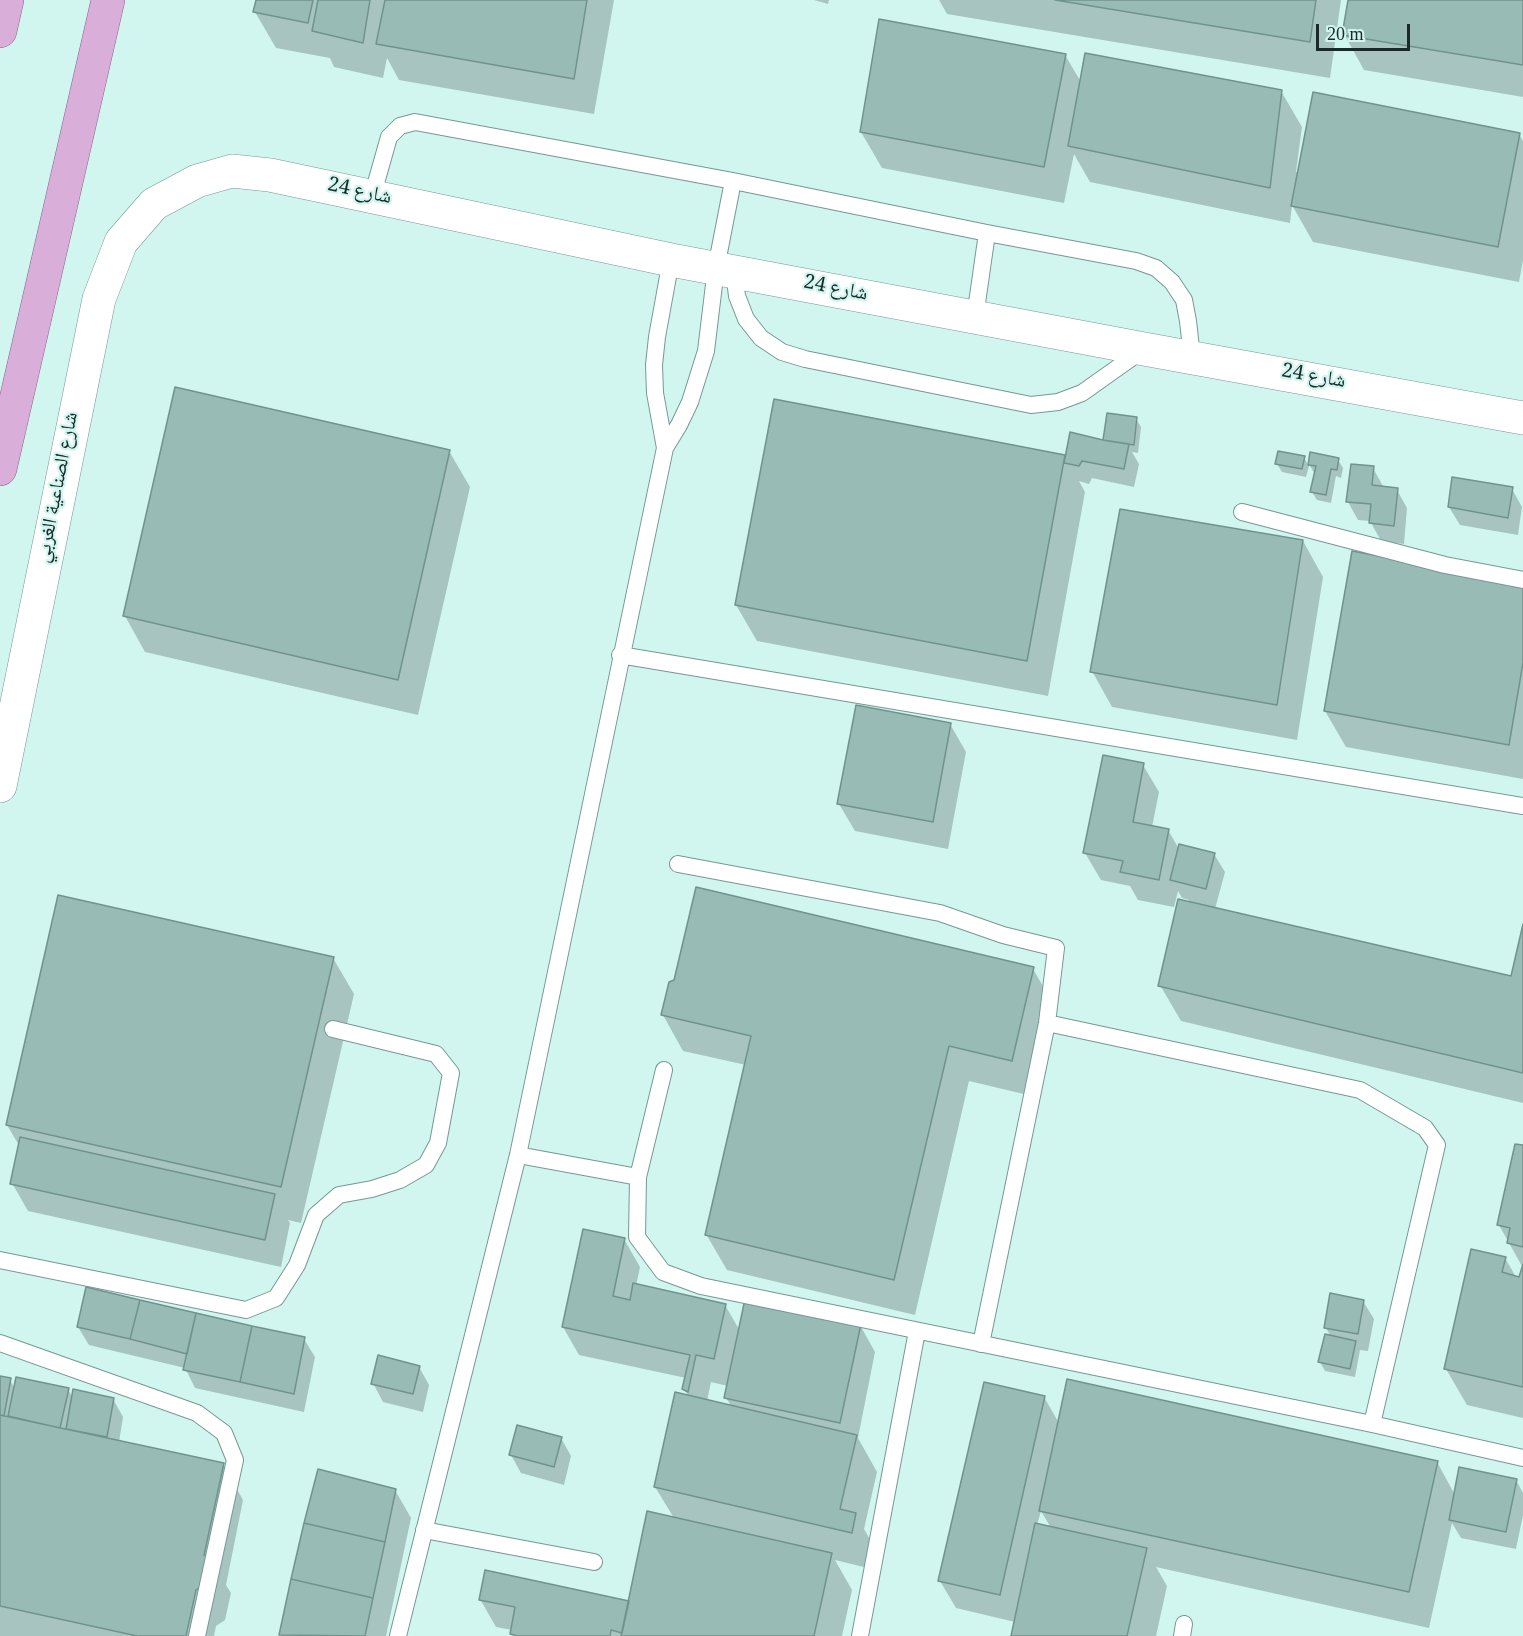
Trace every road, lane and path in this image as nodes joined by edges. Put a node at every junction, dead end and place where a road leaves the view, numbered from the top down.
1 (7, 0) edge
2 (108, 0) edge
3 (0, 31) edge
4 (733, 181) junction
5 (372, 196) junction
6 (154, 204) joint
7 (987, 233) junction
8 (671, 260) junction
9 (725, 270) junction
10 (975, 317) junction
11 (1144, 349) junction
12 (1192, 357) junction
13 (1523, 418) edge
14 (665, 448) junction
15 (0, 469) edge
16 (1242, 512) dead end
17 (1523, 580) edge
18 (620, 655) junction
19 (0, 786) edge
20 (1523, 806) edge
21 (678, 864) dead end
22 (1047, 1023) junction
23 (333, 1029) dead end
24 (664, 1070) dead end
25 (518, 1155) junction
26 (638, 1177) junction
27 (0, 1260) edge
28 (917, 1331) junction
29 (0, 1343) edge
30 (981, 1344) junction
31 (1372, 1424) junction
32 (1523, 1458) edge
33 (424, 1530) junction
34 (594, 1562) dead end
35 (197, 1636) edge
36 (398, 1636) edge
37 (860, 1636) edge

1 - 3 main road
2 - 15 main road
4 - 5 lane
4 - 7 lane
4 - 9 lane
5 - 6 street, شارع 24
5 - 8 street, شارع 24
6 - 19 street, شارع الصناعية الغربي
7 - 10 lane
7 - 12 lane
8 - 9 street, شارع 24
8 - 14 lane
9 - 10 street, شارع 24
9 - 11 lane
9 - 14 lane
10 - 11 street, شارع 24
11 - 12 street, شارع 24
12 - 13 street, شارع 24
14 - 18 lane
16 - 17 lane
18 - 20 lane
18 - 25 lane
21 - 22 lane
22 - 30 lane
22 - 31 lane
23 - 27 lane
24 - 26 lane
25 - 26 lane
25 - 33 lane
26 - 28 lane
28 - 30 lane
28 - 37 lane
29 - 35 lane
30 - 31 lane
31 - 32 lane
33 - 34 lane
33 - 36 lane

